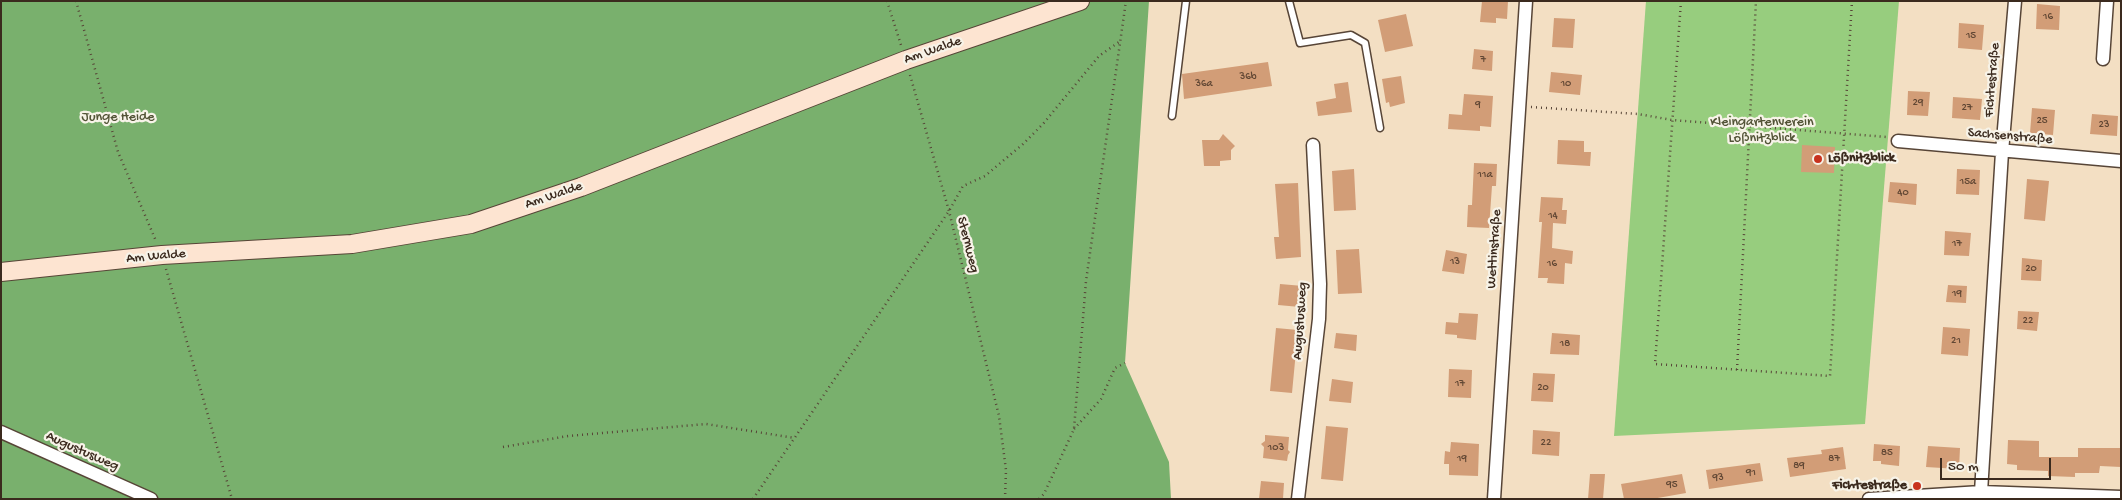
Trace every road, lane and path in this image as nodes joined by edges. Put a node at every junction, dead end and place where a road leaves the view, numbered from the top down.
1 (76, 1) edge
2 (887, 1) edge
3 (1080, 1) edge
4 (1126, 1) edge
5 (1186, 1) edge
6 (1289, 1) edge
7 (1526, 1) edge
8 (1682, 1) edge
9 (1756, 1) edge
10 (1852, 1) edge
11 (2016, 1) edge
12 (2107, 1) edge
13 (1119, 42) junction
14 (2103, 59) dead end
15 (906, 60) junction
16 (1520, 105) junction
17 (1172, 116) dead end
18 (1672, 120) junction
19 (1750, 126) junction
20 (1380, 128) dead end
21 (1844, 133) junction
22 (1898, 141) joint
23 (1313, 145) dead end
24 (2002, 152) junction
25 (2121, 161) edge
26 (949, 211) junction
27 (162, 256) junction
28 (1, 272) edge
29 (1125, 363) dead end
30 (1738, 370) junction
31 (1074, 429) junction
32 (1, 432) edge
33 (795, 438) junction
34 (503, 447) dead end
35 (1981, 492) junction
36 (2096, 497) edge
37 (2121, 497) edge
38 (151, 499) edge
39 (232, 499) edge
40 (753, 499) edge
41 (1005, 499) edge
42 (1039, 499) edge
43 (1298, 499) edge
44 (1494, 499) edge
45 (1869, 499) edge

1 - 27 path
2 - 15 path, Sternweg
3 - 15 street, Am Walde
4 - 13 path
5 - 17 lane
6 - 20 lane
7 - 16 street, Wettinstraße
8 - 18 path
9 - 19 path
10 - 21 path
11 - 24 street, Fichtestraße
12 - 14 street
13 - 26 path
13 - 31 path
15 - 26 path, Sternweg
15 - 27 street, Am Walde
16 - 18 path
16 - 44 street, Wettinstraße
18 - 19 path
18 - 30 path
19 - 21 path
19 - 30 path
21 - 22 path
21 - 30 path
22 - 24 street, Sachsenstraße
23 - 43 street, Augustusweg
24 - 25 street, Sachsenstraße
24 - 35 street, Fichtestraße
26 - 33 path
26 - 41 path, Sternweg
27 - 28 street, Am Walde
27 - 39 path
29 - 31 path
31 - 42 path
32 - 38 street, Augustusweg
33 - 34 path
33 - 40 path
35 - 36 street
35 - 45 street
36 - 37 street

